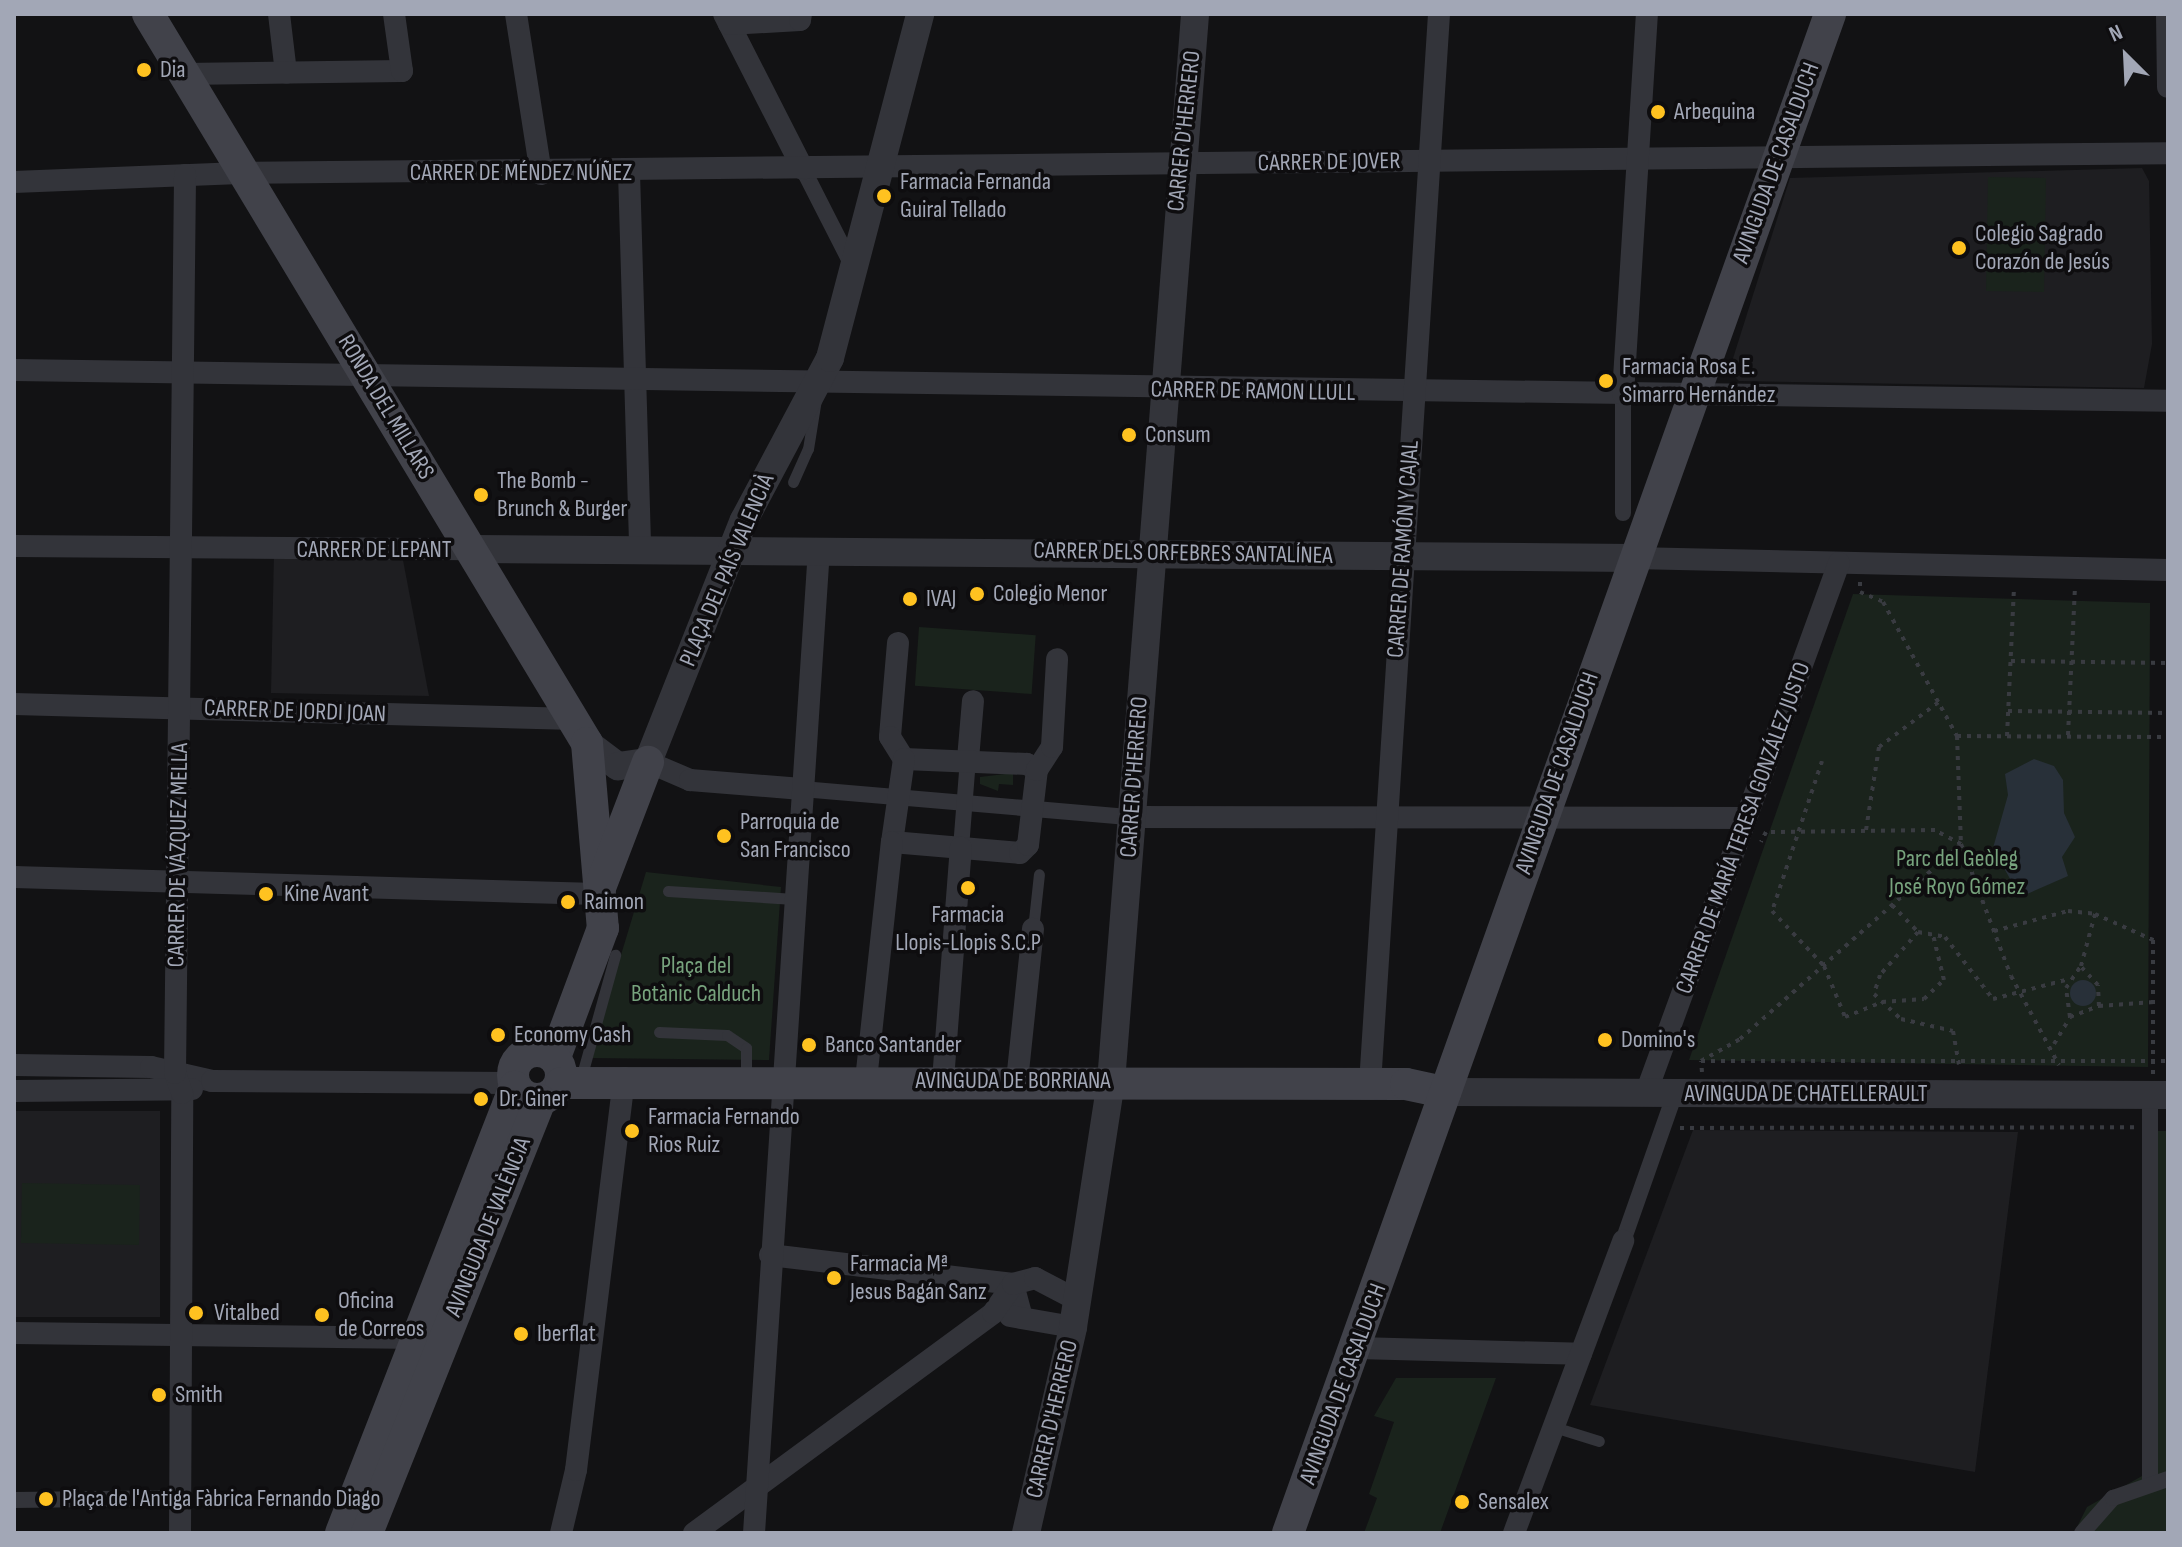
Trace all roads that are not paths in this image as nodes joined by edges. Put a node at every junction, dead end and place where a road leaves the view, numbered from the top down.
1 (148, 14) edge
2 (279, 14) edge
3 (394, 14) edge
4 (516, 14) edge
5 (801, 14) edge
6 (920, 14) edge
7 (1195, 14) edge
8 (1439, 14) edge
9 (1647, 14) edge
10 (1830, 14) edge
11 (2167, 14) edge
12 (727, 19) edge
13 (286, 73) junction
14 (184, 74) junction
15 (2168, 87) edge
16 (2168, 153) edge
17 (1778, 157) junction
18 (1638, 159) junction
19 (1429, 161) junction
20 (1179, 164) junction
21 (880, 167) junction
22 (803, 169) junction
23 (629, 172) junction
24 (240, 173) junction
25 (541, 174) junction
26 (185, 175) junction
27 (14, 182) edge
28 (854, 269) junction
29 (14, 370) edge
30 (183, 372) junction
31 (366, 374) junction
32 (635, 379) junction
33 (814, 382) junction
34 (1162, 390) junction
35 (1414, 392) junction
36 (1623, 394) junction
37 (1692, 396) junction
38 (2168, 401) edge
39 (793, 482) dead end
40 (1623, 513) dead end
41 (14, 546) edge
42 (181, 548) junction
43 (472, 549) junction
44 (733, 549) junction
45 (640, 550) junction
46 (819, 550) junction
47 (1151, 553) junction
48 (1403, 556) junction
49 (1633, 558) junction
50 (1850, 563) junction
51 (2168, 570) edge
52 (898, 643) dead end
53 (1057, 659) dead end
54 (973, 701) dead end
55 (14, 704) edge
56 (180, 708) junction
57 (581, 731) junction
58 (904, 759) junction
59 (968, 759) junction
60 (648, 762) junction
61 (1037, 770) junction
62 (802, 789) junction
63 (895, 797) junction
64 (965, 803) junction
65 (1037, 809) junction
66 (1131, 817) junction
67 (1385, 817) junction
68 (1541, 818) junction
69 (1746, 818) junction
70 (892, 842) junction
71 (961, 848) junction
72 (1039, 874) dead end
73 (14, 877) edge
74 (178, 881) junction
75 (668, 891) dead end
76 (597, 894) junction
77 (794, 899) junction
78 (1033, 929) joint
79 (615, 955) dead end
80 (659, 1032) dead end
81 (14, 1065) edge
82 (545, 1076) junction
83 (624, 1078) junction
84 (746, 1079) junction
85 (784, 1079) junction
86 (866, 1080) junction
87 (943, 1080) junction
88 (1017, 1081) junction
89 (1111, 1082) junction
90 (178, 1083) junction
91 (1370, 1084) junction
92 (14, 1091) edge
93 (1445, 1092) junction
94 (1646, 1093) junction
95 (1689, 1093) junction
96 (2159, 1095) edge
97 (1623, 1241) joint
98 (770, 1255) junction
99 (1013, 1284) junction
100 (993, 1313) junction
101 (1075, 1314) junction
102 (1022, 1318) junction
103 (14, 1333) edge
104 (181, 1334) junction
105 (419, 1338) junction
106 (1357, 1348) junction
107 (1581, 1354) junction
108 (1554, 1427) junction
109 (1599, 1441) dead end
110 (2168, 1479) edge
111 (2150, 1481) junction
112 (755, 1488) junction
113 (180, 1498) junction
114 (14, 1500) edge
115 (180, 1533) edge
116 (341, 1533) edge
117 (367, 1533) edge
118 (561, 1533) edge
119 (694, 1533) edge
120 (754, 1533) edge
121 (1026, 1533) edge
122 (1288, 1533) edge
123 (1514, 1533) edge
124 (2082, 1533) edge

1 - 14 main road, RONDA DEL MILLARS
2 - 13 street
3 - 13 street
4 - 25 street
5 - 12 street
6 - 21 street, PLAÇA DEL PAÍS VALENCIÀ
7 - 20 street, CARRER D'HERRERO
8 - 19 street, CARRER DE RAMÓN Y CAJAL
9 - 18 street
10 - 17 main road, AVINGUDA DE CASALDUCH
11 - 15 street
12 - 22 street
13 - 14 street
14 - 24 main road, RONDA DEL MILLARS
16 - 17 street, CARRER DE JOVER
17 - 18 street, CARRER DE JOVER
17 - 37 main road, AVINGUDA DE CASALDUCH
18 - 19 street, CARRER DE JOVER
18 - 36 street
19 - 20 street, CARRER DE JOVER
19 - 35 street, CARRER DE RAMÓN Y CAJAL
20 - 21 street, CARRER DE JOVER
20 - 34 street, CARRER D'HERRERO
21 - 22 street, CARRER DE MÉNDEZ NÚÑEZ
21 - 28 street, PLAÇA DEL PAÍS VALENCIÀ
22 - 23 street, CARRER DE MÉNDEZ NÚÑEZ
22 - 28 street
23 - 25 street, CARRER DE MÉNDEZ NÚÑEZ
23 - 32 street
24 - 25 street, CARRER DE MÉNDEZ NÚÑEZ
24 - 26 street, CARRER DE MÉNDEZ NÚÑEZ
24 - 31 main road, RONDA DEL MILLARS
26 - 27 street, CARRER DE MÉNDEZ NÚÑEZ
26 - 30 street, CARRER DE VÁZQUEZ MELLA
28 - 33 street, PLAÇA DEL PAÍS VALENCIÀ
29 - 30 street, CARRER DE RAMON LLULL
30 - 31 street, CARRER DE RAMON LLULL
30 - 42 street, CARRER DE VÁZQUEZ MELLA
31 - 32 street, CARRER DE RAMON LLULL
31 - 43 main road, RONDA DEL MILLARS
32 - 33 street, CARRER DE RAMON LLULL
32 - 45 street
33 - 34 street, CARRER DE RAMON LLULL
33 - 39 lane
33 - 44 street, PLAÇA DEL PAÍS VALENCIÀ
34 - 35 street, CARRER DE RAMON LLULL
34 - 47 street, CARRER D'HERRERO
35 - 36 street, CARRER DE RAMON LLULL
35 - 48 street, CARRER DE RAMÓN Y CAJAL
36 - 37 street, CARRER DE RAMON LLULL
36 - 40 street
37 - 38 street, CARRER DE RAMON LLULL
37 - 49 main road, AVINGUDA DE CASALDUCH
41 - 42 street, CARRER DE LEPANT
42 - 43 street, CARRER DE LEPANT
42 - 56 street, CARRER DE VÁZQUEZ MELLA
43 - 45 street, CARRER DE LEPANT
43 - 57 main road, RONDA DEL MILLARS
44 - 45 street, CARRER DE LEPANT
44 - 46 street, CARRER DELS ORFEBRES SANTALÍNEA
44 - 60 street, PLAÇA DEL PAÍS VALENCIÀ
46 - 47 street, CARRER DELS ORFEBRES SANTALÍNEA
46 - 62 street
47 - 48 street, CARRER DELS ORFEBRES SANTALÍNEA
47 - 66 street, CARRER D'HERRERO
48 - 49 street, CARRER DELS ORFEBRES SANTALÍNEA
48 - 67 street, CARRER DE RAMÓN Y CAJAL
49 - 50 street
49 - 68 main road, AVINGUDA DE CASALDUCH
50 - 51 street
50 - 69 street, CARRER DE MARÍA TERESA GONZÁLEZ JUSTO
52 - 58 street
53 - 61 street
54 - 59 street
55 - 56 street, CARRER DE JORDI JOAN
56 - 57 street, CARRER DE JORDI JOAN
56 - 74 street, CARRER DE VÁZQUEZ MELLA
57 - 60 street, RONDA DEL MILLARS
57 - 76 main road, AVINGUDA DE VALÈNCIA
58 - 59 street
58 - 63 street
59 - 61 street
59 - 64 street
60 - 62 street
60 - 76 main road, AVINGUDA DE VALÈNCIA
61 - 65 street
62 - 63 street
62 - 77 street
63 - 64 street
63 - 70 street
64 - 65 street
64 - 71 street
65 - 66 street
65 - 71 street
66 - 67 street
66 - 89 street, CARRER D'HERRERO
67 - 68 street
67 - 91 street, CARRER DE RAMÓN Y CAJAL
68 - 69 street
68 - 93 main road, AVINGUDA DE CASALDUCH
69 - 94 street, CARRER DE MARÍA TERESA GONZÁLEZ JUSTO
70 - 71 street
70 - 86 street
71 - 87 street
72 - 78 lane
73 - 74 street
74 - 76 street
74 - 90 street, CARRER DE VÁZQUEZ MELLA
75 - 77 lane
76 - 82 main road, AVINGUDA DE VALÈNCIA
77 - 85 street
78 - 88 street
79 - 82 lane
80 - 84 lane
81 - 90 street
82 - 83 main road, AVINGUDA DE BORRIANA
82 - 90 street
82 - 105 main road, AVINGUDA DE VALÈNCIA
82 - 117 main road, AVINGUDA DE VALÈNCIA
83 - 84 main road, AVINGUDA DE BORRIANA
83 - 118 street
84 - 85 main road, AVINGUDA DE BORRIANA
85 - 86 main road, AVINGUDA DE BORRIANA
85 - 98 street
86 - 87 main road, AVINGUDA DE BORRIANA
87 - 88 main road, AVINGUDA DE BORRIANA
88 - 89 main road, AVINGUDA DE BORRIANA
89 - 91 main road, AVINGUDA DE BORRIANA
89 - 101 street, CARRER D'HERRERO
90 - 92 street
90 - 104 street, CARRER DE VÁZQUEZ MELLA
91 - 93 main road, AVINGUDA DE BORRIANA
93 - 94 street, AVINGUDA DE CHATELLERAULT
93 - 106 main road, AVINGUDA DE CASALDUCH
94 - 95 street, AVINGUDA DE CHATELLERAULT
95 - 96 street, AVINGUDA DE CHATELLERAULT
95 - 97 street
96 - 111 street
97 - 107 street
98 - 99 street
98 - 112 street
99 - 100 street
99 - 101 street
99 - 102 street
100 - 102 street
100 - 112 street
101 - 102 street
101 - 121 street, CARRER D'HERRERO
103 - 104 street
104 - 105 street
104 - 113 street, CARRER DE VÁZQUEZ MELLA
105 - 116 main road, AVINGUDA DE VALÈNCIA
106 - 107 street
106 - 122 main road, AVINGUDA DE CASALDUCH
107 - 108 street
108 - 109 lane
108 - 123 street
110 - 111 street
111 - 124 street
112 - 119 street
112 - 120 street
113 - 114 street
113 - 115 street, CARRER DE VÁZQUEZ MELLA

